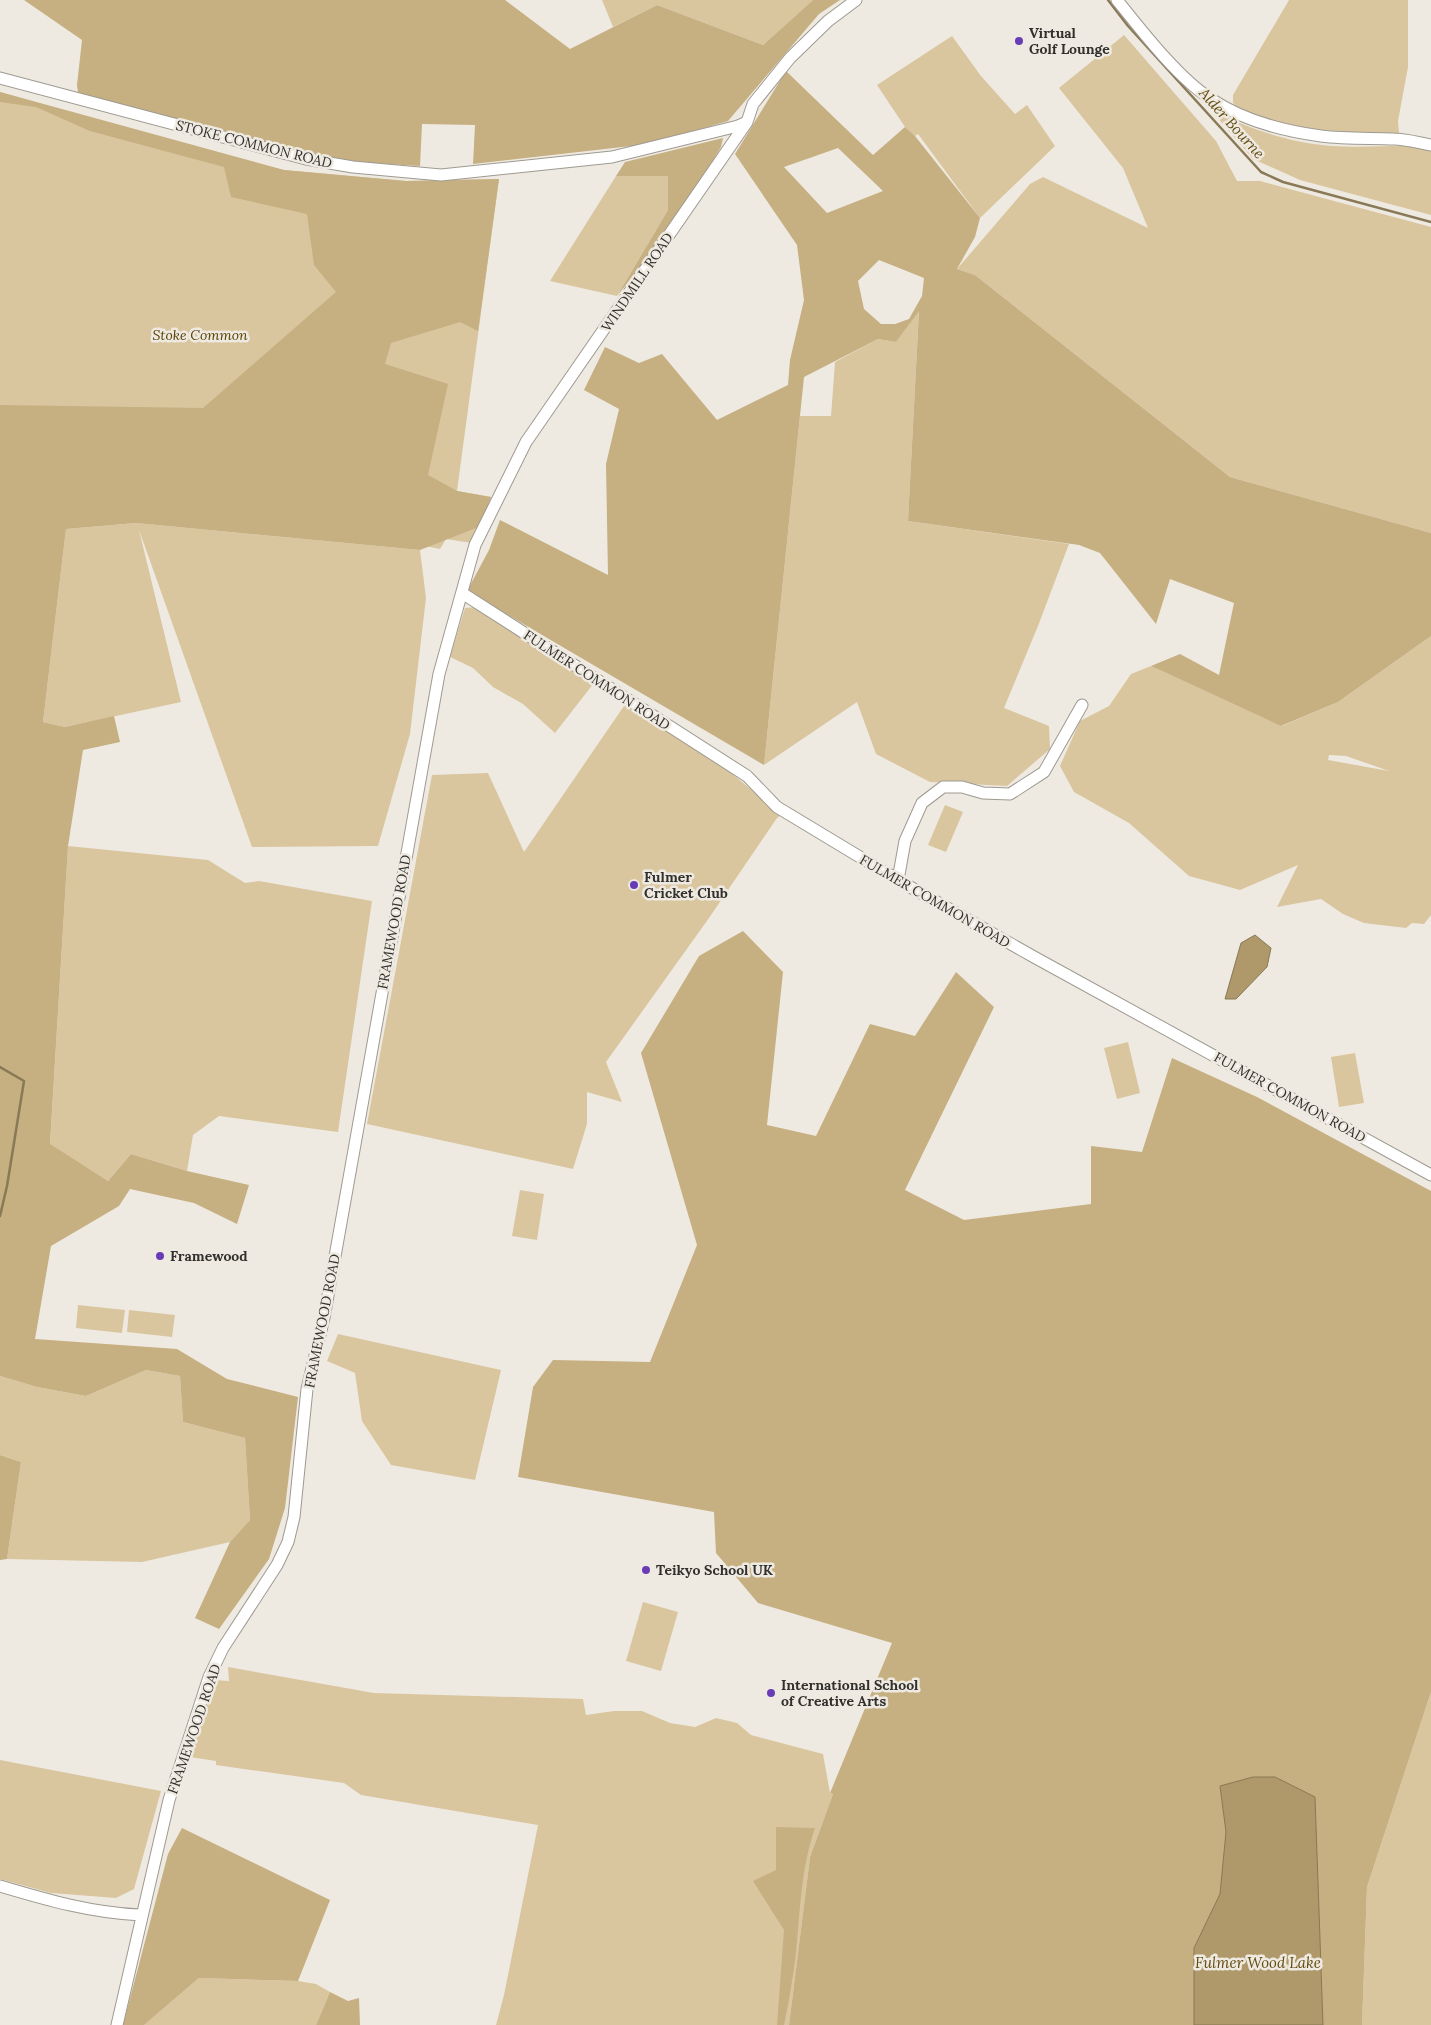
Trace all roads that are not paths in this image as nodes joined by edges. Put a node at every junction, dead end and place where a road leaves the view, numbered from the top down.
1 (856, 0) edge
2 (1117, 0) edge
3 (0, 78) edge
4 (747, 122) junction
5 (1431, 145) edge
6 (462, 593) junction
7 (1082, 705) dead end
8 (898, 880) junction
9 (1431, 1175) edge
10 (0, 1886) edge
11 (141, 1915) junction
12 (117, 2025) edge

1 - 4 street, WINDMILL ROAD
2 - 5 street
3 - 4 street, STOKE COMMON ROAD
4 - 6 street, WINDMILL ROAD
6 - 8 street, FULMER COMMON ROAD
6 - 11 street, FRAMEWOOD ROAD
7 - 8 street
8 - 9 street, FULMER COMMON ROAD
10 - 11 street
11 - 12 street, FRAMEWOOD ROAD

